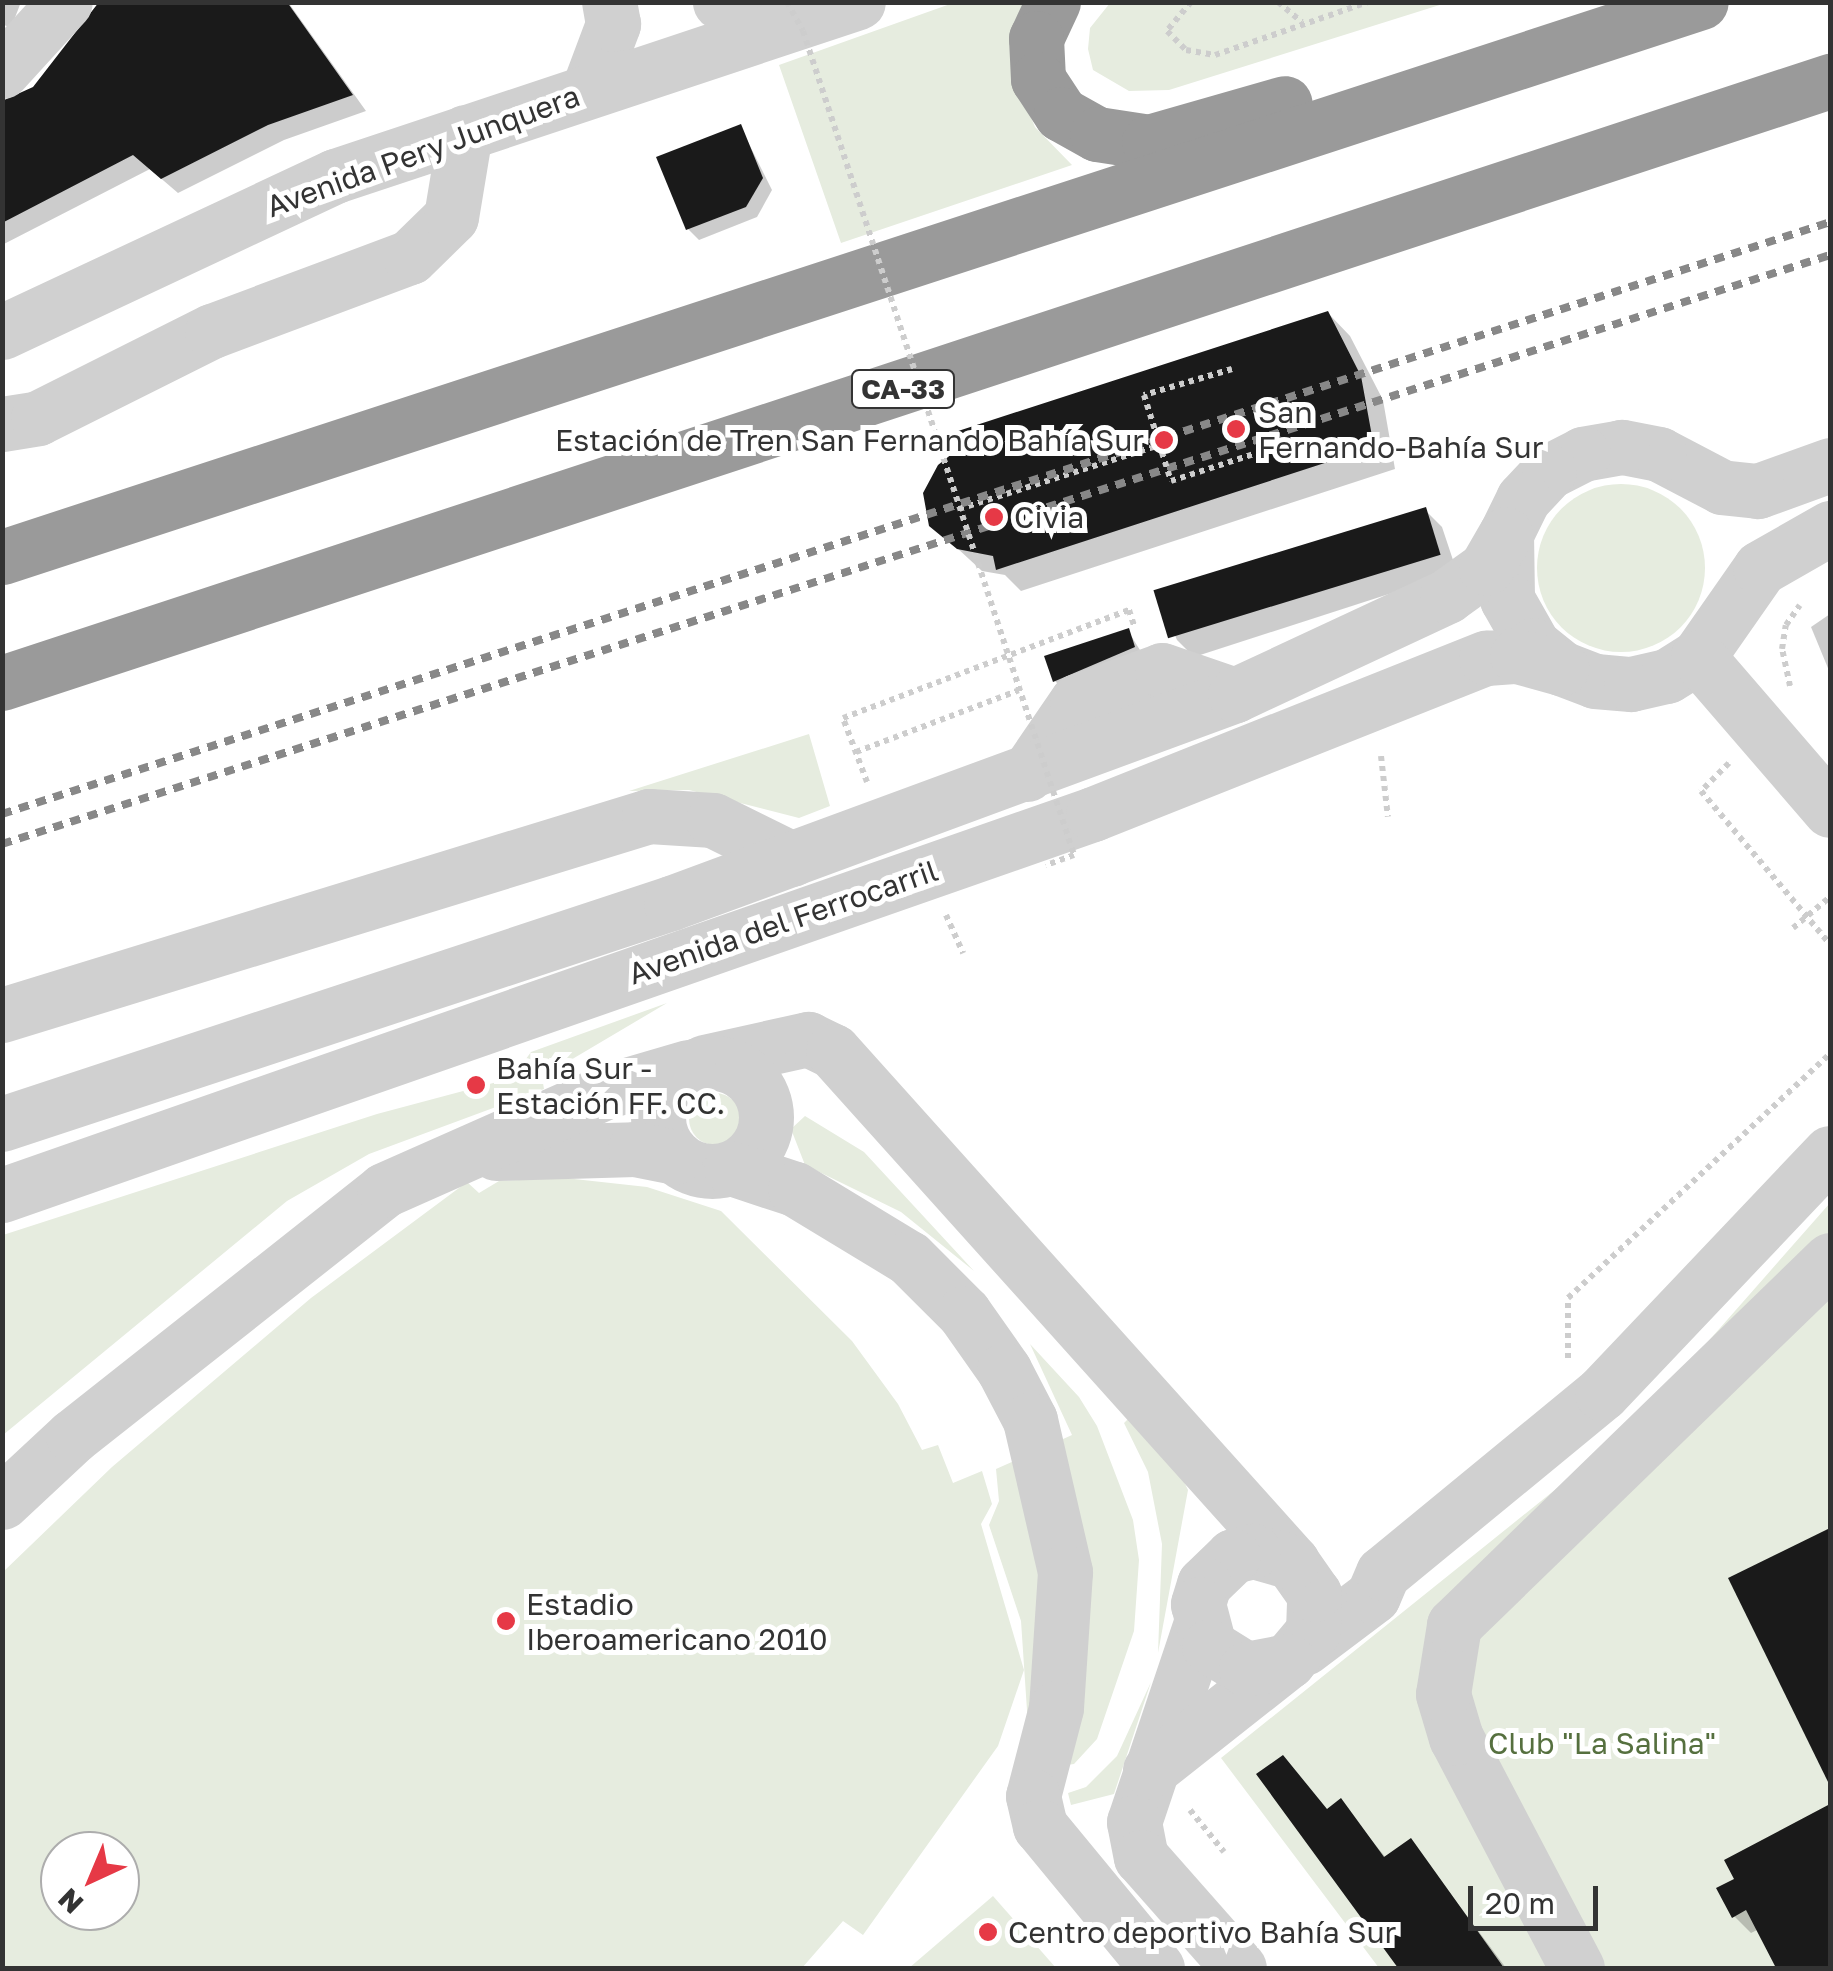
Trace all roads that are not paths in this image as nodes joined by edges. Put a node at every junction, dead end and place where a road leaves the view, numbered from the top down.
1 (65, 2) edge
2 (609, 2) edge
3 (632, 2) edge
4 (681, 2) edge
5 (720, 2) edge
6 (1054, 2) edge
7 (1701, 2) edge
8 (819, 8) edge
9 (686, 62) junction
10 (2, 71) edge
11 (1830, 82) edge
12 (588, 91) junction
13 (1418, 98) junction
14 (466, 132) junction
15 (2, 332) edge
16 (2, 424) edge
17 (1830, 465) edge
18 (1694, 472) junction
19 (1830, 528) edge
20 (1506, 534) junction
21 (2, 557) edge
22 (1734, 602) junction
23 (1698, 657) junction
24 (1561, 668) junction
25 (2, 683) edge
26 (1830, 810) edge
27 (792, 859) junction
28 (2, 1015) edge
29 (696, 1065) junction
30 (862, 1082) junction
31 (766, 1122) junction
32 (2, 1124) edge
33 (478, 1152) junction
34 (1830, 1153) edge
35 (675, 1157) junction
36 (731, 1168) junction
37 (2, 1195) edge
38 (1830, 1260) edge
39 (1180, 1439) junction
40 (2, 1502) edge
41 (1299, 1570) junction
42 (1384, 1573) junction
43 (1202, 1605) junction
44 (1296, 1654) junction
45 (1150, 1770) junction
46 (1157, 1968) edge
47 (1239, 1968) edge
48 (1577, 1968) edge

1 - 10 street
2 - 12 street
3 - 9 street
4 - 9 street
5 - 8 street
6 - 13 highway
7 - 13 highway
8 - 9 street, Avenida Pery Junquera
9 - 12 street, Avenida Pery Junquera
11 - 25 highway, CA-33
12 - 14 street, Avenida Pery Junquera
13 - 21 highway
14 - 15 street, Avenida Pery Junquera
14 - 16 street
17 - 18 street
18 - 20 street
18 - 22 street
19 - 22 street
20 - 24 street
20 - 27 street, Avenida del Ferrocarril
22 - 23 street
23 - 24 street
23 - 26 street
24 - 37 street, Avenida del Ferrocarril
27 - 28 street
27 - 32 street, Avenida del Ferrocarril
29 - 30 street
29 - 31 street
29 - 33 street
29 - 35 street
30 - 31 street
30 - 39 street
31 - 36 street
33 - 35 street
33 - 40 street
34 - 42 street
35 - 36 street
36 - 46 street
38 - 48 street
39 - 41 street
39 - 43 street
41 - 42 street
41 - 43 street
41 - 44 street
42 - 44 street
43 - 44 street
43 - 45 street
44 - 45 street
45 - 47 street

